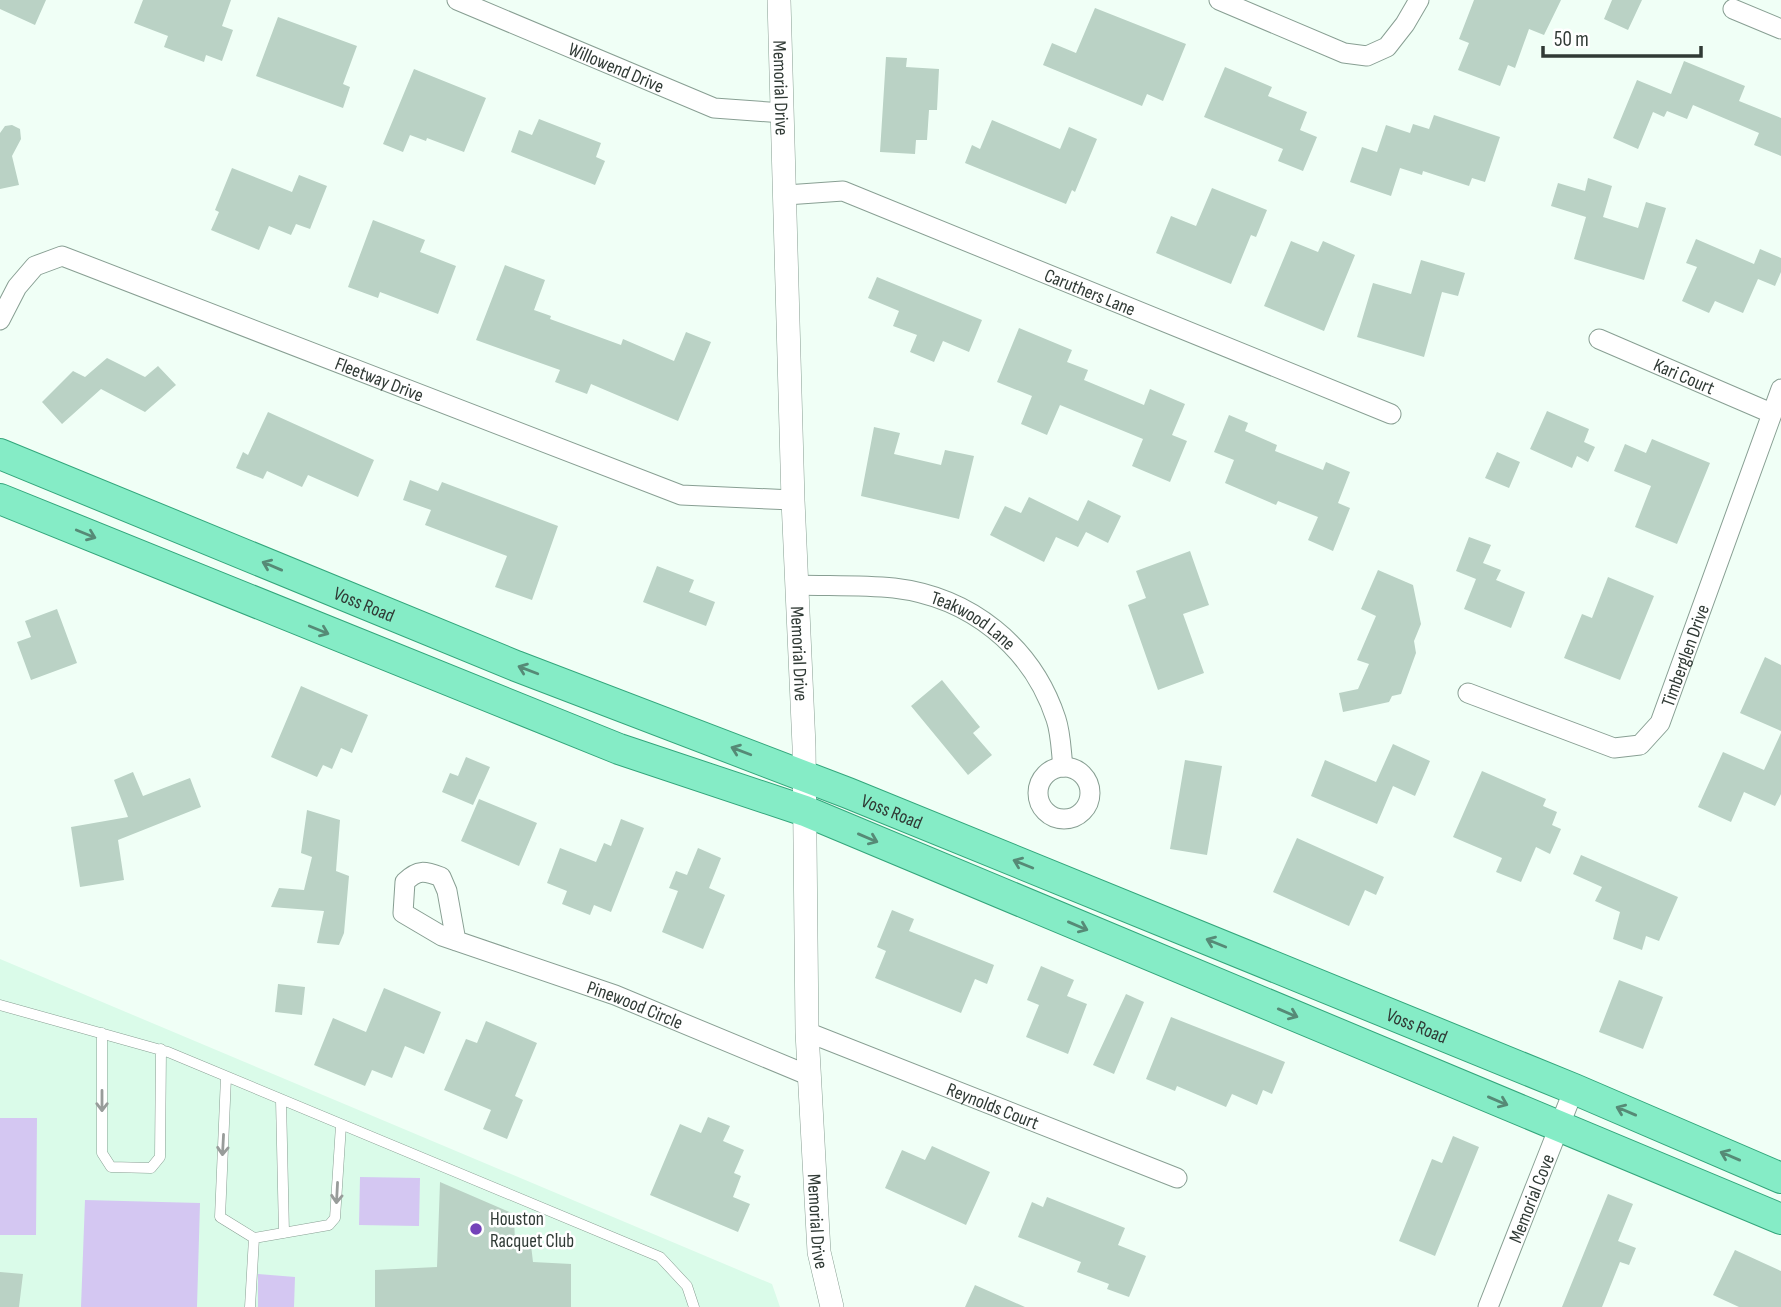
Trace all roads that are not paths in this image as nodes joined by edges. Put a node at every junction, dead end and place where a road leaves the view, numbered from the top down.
1 (457, 0) edge
2 (779, 0) edge
3 (1219, 0) edge
4 (1419, 0) edge
5 (1733, 9) dead end
6 (1781, 29) edge
7 (783, 113) junction
8 (786, 195) junction
9 (0, 320) edge
10 (1599, 339) dead end
11 (1781, 389) edge
12 (1771, 413) junction
13 (1391, 414) dead end
14 (0, 454) edge
15 (68, 481) junction
16 (0, 499) edge
17 (793, 500) junction
18 (50, 519) junction
19 (303, 578) junction
20 (797, 586) junction
21 (286, 617) junction
22 (1468, 693) dead end
23 (1063, 767) dead end
24 (804, 775) junction
25 (805, 811) junction
26 (456, 941) dead end
27 (0, 1005) edge
28 (807, 1032) junction
29 (102, 1033) junction
30 (161, 1049) junction
31 (810, 1076) junction
32 (226, 1077) junction
33 (1574, 1089) junction
34 (281, 1100) junction
35 (341, 1125) junction
36 (1559, 1126) junction
37 (1177, 1178) dead end
38 (1781, 1178) edge
39 (1781, 1219) edge
40 (284, 1233) junction
41 (254, 1238) junction
42 (250, 1307) edge
43 (694, 1307) edge
44 (832, 1307) edge
45 (1488, 1307) edge

1 - 7 street, Willowend Drive
2 - 7 street, Memorial Drive
3 - 4 street
5 - 6 street
7 - 8 street, Memorial Drive
8 - 13 street, Caruthers Lane
8 - 17 street, Memorial Drive
9 - 17 street, Fleetway Drive
10 - 12 street, Kari Court
11 - 12 street, Timberglen Drive
12 - 22 street, Timberglen Drive
14 - 15 main road, Voss Road
15 - 18 main road
19 -> 15 main road, Voss Road
16 - 18 main road, Voss Road
17 - 20 street, Memorial Drive
18 -> 21 main road, Voss Road
19 - 21 main road
24 -> 19 main road, Voss Road
20 - 23 street, Teakwood Lane
20 - 24 street, Memorial Drive
21 -> 25 main road, Voss Road
24 - 25 street, Memorial Drive
33 -> 24 main road, Voss Road
25 - 28 street, Memorial Drive
25 -> 36 main road, Voss Road
26 - 31 street, Pinewood Circle
27 - 29 lane
28 - 31 street, Memorial Drive
28 - 37 street, Reynolds Court
29 - 30 lane
29 -> 30 lane
30 - 32 lane
31 - 44 street, Memorial Drive
32 - 34 lane
32 -> 41 lane
33 - 36 street, Memorial Cove
38 -> 33 main road, Voss Road
34 - 35 lane
34 - 40 lane
35 -> 40 lane
35 - 43 lane
36 - 39 main road, Voss Road
36 - 45 street, Memorial Cove
40 - 41 lane
41 - 42 lane

